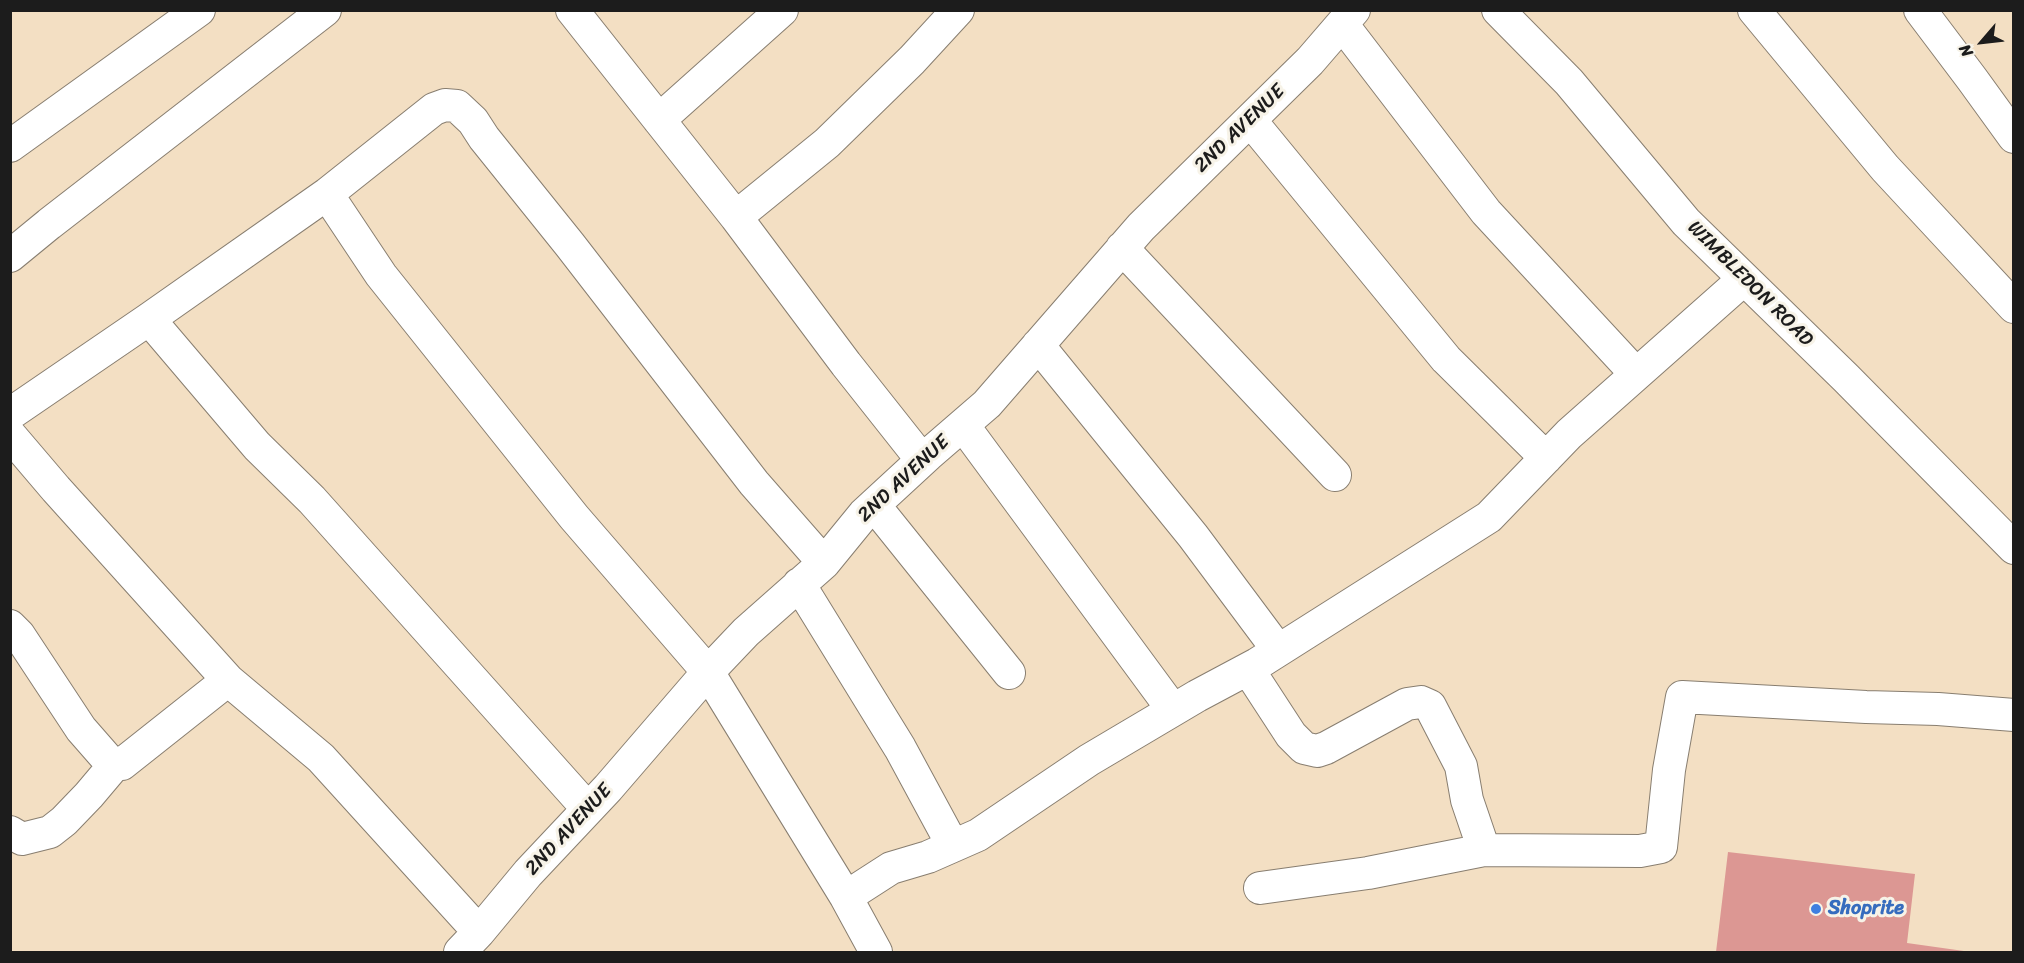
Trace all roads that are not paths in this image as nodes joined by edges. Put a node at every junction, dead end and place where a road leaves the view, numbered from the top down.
1 (199, 10) edge
2 (325, 10) edge
3 (782, 10) edge
4 (958, 10) edge
5 (1498, 10) edge
6 (1755, 10) edge
7 (1920, 10) edge
8 (577, 12) edge
9 (1348, 17) edge
10 (659, 120) junction
11 (1250, 120) junction
12 (2013, 137) edge
13 (10, 146) edge
14 (327, 194) junction
15 (736, 217) junction
16 (1122, 248) junction
17 (10, 256) edge
18 (1744, 279) junction
19 (2013, 308) edge
20 (149, 320) junction
21 (1038, 345) junction
22 (1636, 374) junction
23 (10, 414) edge
24 (963, 425) junction
25 (10, 435) edge
26 (1546, 458) junction
27 (922, 460) junction
28 (1335, 475) dead end
29 (874, 505) junction
30 (2013, 548) edge
31 (824, 563) junction
32 (799, 584) junction
33 (10, 626) edge
34 (1278, 650) junction
35 (1248, 669) junction
36 (708, 672) junction
37 (1009, 673) dead end
38 (228, 680) junction
39 (1173, 710) junction
40 (2013, 715) edge
41 (116, 763) junction
42 (588, 809) junction
43 (10, 832) edge
44 (953, 846) junction
45 (1484, 849) junction
46 (1260, 888) dead end
47 (846, 897) junction
48 (470, 942) edge
49 (876, 952) edge

1 - 13 street
2 - 17 street
3 - 10 street
4 - 15 street
5 - 18 street, WIMBLEDON ROAD
6 - 19 street
7 - 12 street
8 - 10 street
9 - 11 street, 2ND AVENUE
9 - 22 street
10 - 15 street
11 - 16 street, 2ND AVENUE
11 - 26 street
14 - 20 street
14 - 31 street
14 - 36 street
15 - 27 street
16 - 21 street, 2ND AVENUE
16 - 28 street
18 - 22 street
18 - 30 street, WIMBLEDON ROAD
20 - 23 street
20 - 42 street
21 - 24 street, 2ND AVENUE
21 - 34 street
22 - 26 street
24 - 27 street, 2ND AVENUE
24 - 39 street
25 - 38 street
26 - 34 street
27 - 29 street, 2ND AVENUE
29 - 31 street, 2ND AVENUE
29 - 37 street
31 - 32 street, 2ND AVENUE
32 - 36 street, 2ND AVENUE
32 - 44 street
33 - 41 street
34 - 35 street
35 - 39 street
35 - 45 street
36 - 42 street, 2ND AVENUE
36 - 47 street
38 - 41 street
38 - 48 street
39 - 44 street
40 - 45 street
41 - 43 street
42 - 48 street, 2ND AVENUE
44 - 47 street
45 - 46 street
47 - 49 street

